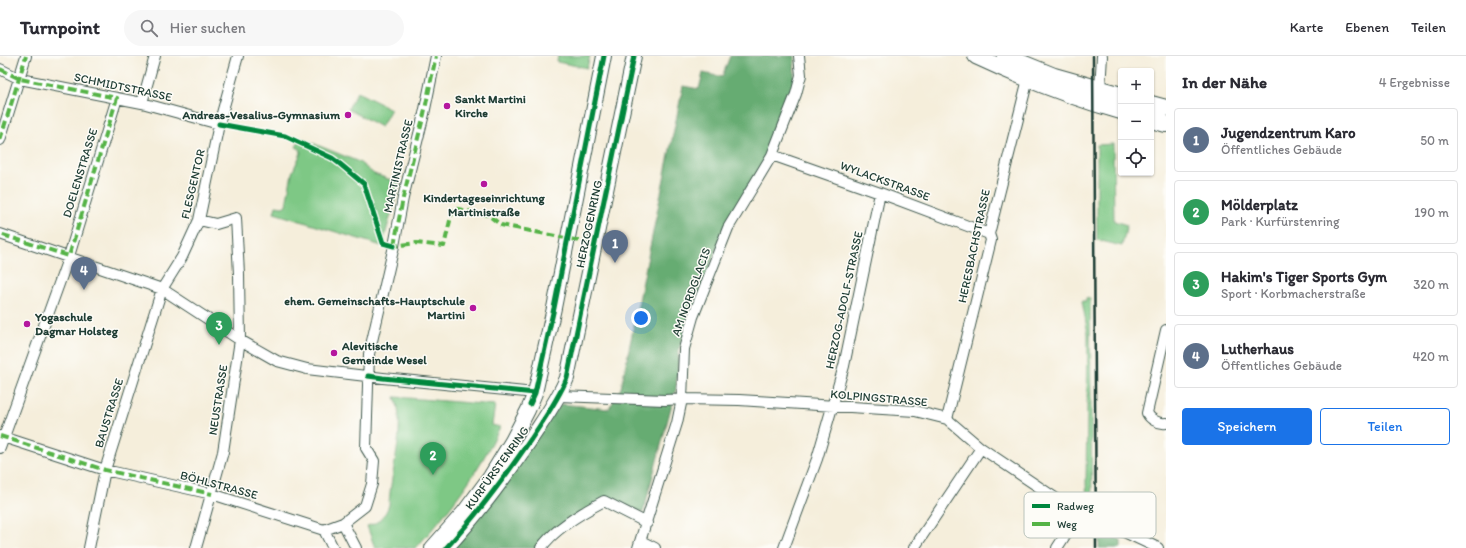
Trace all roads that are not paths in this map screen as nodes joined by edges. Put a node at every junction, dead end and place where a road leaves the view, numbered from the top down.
1 (26, 56) edge
2 (155, 56) edge
3 (238, 56) edge
4 (436, 56) edge
5 (604, 56) edge
6 (634, 56) edge
7 (799, 56) edge
8 (976, 56) edge
9 (1005, 56) edge
10 (1102, 56) edge
11 (0, 69) edge
12 (20, 79) junction
13 (1028, 79) junction
14 (1118, 95) edge
15 (1099, 97) junction
16 (117, 98) junction
17 (142, 103) junction
18 (1154, 105) edge
19 (1166, 108) edge
20 (1118, 109) edge
21 (1154, 121) edge
22 (220, 124) junction
23 (1166, 124) edge
24 (0, 140) edge
25 (772, 155) junction
26 (880, 193) junction
27 (199, 220) junction
28 (0, 234) edge
29 (989, 234) junction
30 (69, 256) junction
31 (162, 289) junction
32 (1166, 330) edge
33 (240, 340) junction
34 (368, 376) junction
35 (535, 393) junction
36 (559, 396) junction
37 (682, 399) junction
38 (833, 407) junction
39 (946, 418) junction
40 (1166, 423) edge
41 (2, 437) edge
42 (0, 448) edge
43 (981, 448) junction
44 (105, 470) junction
45 (1046, 492) edge
46 (212, 494) junction
47 (343, 523) junction
48 (647, 523) junction
49 (324, 530) junction
50 (1063, 538) edge
51 (1137, 538) edge
52 (640, 544) edge
53 (89, 548) edge
54 (196, 548) edge
55 (333, 548) edge
56 (356, 548) edge
57 (432, 548) edge
58 (446, 548) edge
59 (541, 548) edge
60 (655, 548) edge
61 (784, 548) edge
62 (914, 548) edge
63 (1057, 548) edge
64 (1158, 548) edge

1 - 12 street
2 - 17 street
3 - 22 street, FLESGENTOR
4 - 34 street, MARTINISTRASSE
5 - 35 main road, HERZOGENRING
6 - 36 main road, HERZOGENRING
7 - 25 street, AM NORDGLACIS
8 - 13 main road
9 - 15 main road
10 - 15 street
11 - 12 street, SCHMIDTSTRASSE
12 - 16 street, SCHMIDTSTRASSE
12 - 24 street
13 - 15 main road
13 - 29 street, HERESBACHSTRASSE
14 - 15 main road
15 - 20 main road
16 - 17 street, SCHMIDTSTRASSE
16 - 30 street, DOELENSTRASSE
17 - 22 street, SCHMIDTSTRASSE
18 - 19 main road
21 - 23 main road
22 - 27 street, FLESGENTOR
25 - 26 street, WYLACKSTRASSE
25 - 37 street, AM NORDGLACIS
26 - 29 street, WYLACKSTRASSE
26 - 38 street, HERZOG-ADOLF-STRASSE
27 - 31 street, FLESGENTOR
27 - 33 street, NEUSTRASSE
28 - 30 street
29 - 39 street, HERESBACHSTRASSE
30 - 31 street
30 - 41 street, DOELENSTRASSE
31 - 33 street
31 - 44 street, BAUSTRASSE
32 - 40 street
33 - 34 street
33 - 46 street, NEUSTRASSE
34 - 35 street
34 - 47 street, MARTINISTRASSE
35 - 36 main road
35 - 57 main road, KURFÜRSTENRING
36 - 37 street, KOLPINGSTRASSE
36 - 58 main road, KURFÜRSTENRING
37 - 38 street, KOLPINGSTRASSE
37 - 48 street, AM NORDGLACIS
38 - 39 street, KOLPINGSTRASSE
38 - 61 street, HERZOG-ADOLF-STRASSE
39 - 43 street, KOLPINGSTRASSE
41 - 42 street, DOELENSTRASSE
41 - 44 street, BÖHLSTRASSE
43 - 45 street, KOLPINGSTRASSE
43 - 62 street
44 - 46 street, BÖHLSTRASSE
44 - 53 street, BAUSTRASSE
46 - 49 street, BÖHLSTRASSE
46 - 54 street, NEUSTRASSE
47 - 49 street, MARTINISTRASSE
47 - 56 street
48 - 52 street, AM NORDGLACIS
48 - 59 street
49 - 55 street
50 - 63 street
51 - 64 street, KOLPINGSTRASSE
52 - 60 street

